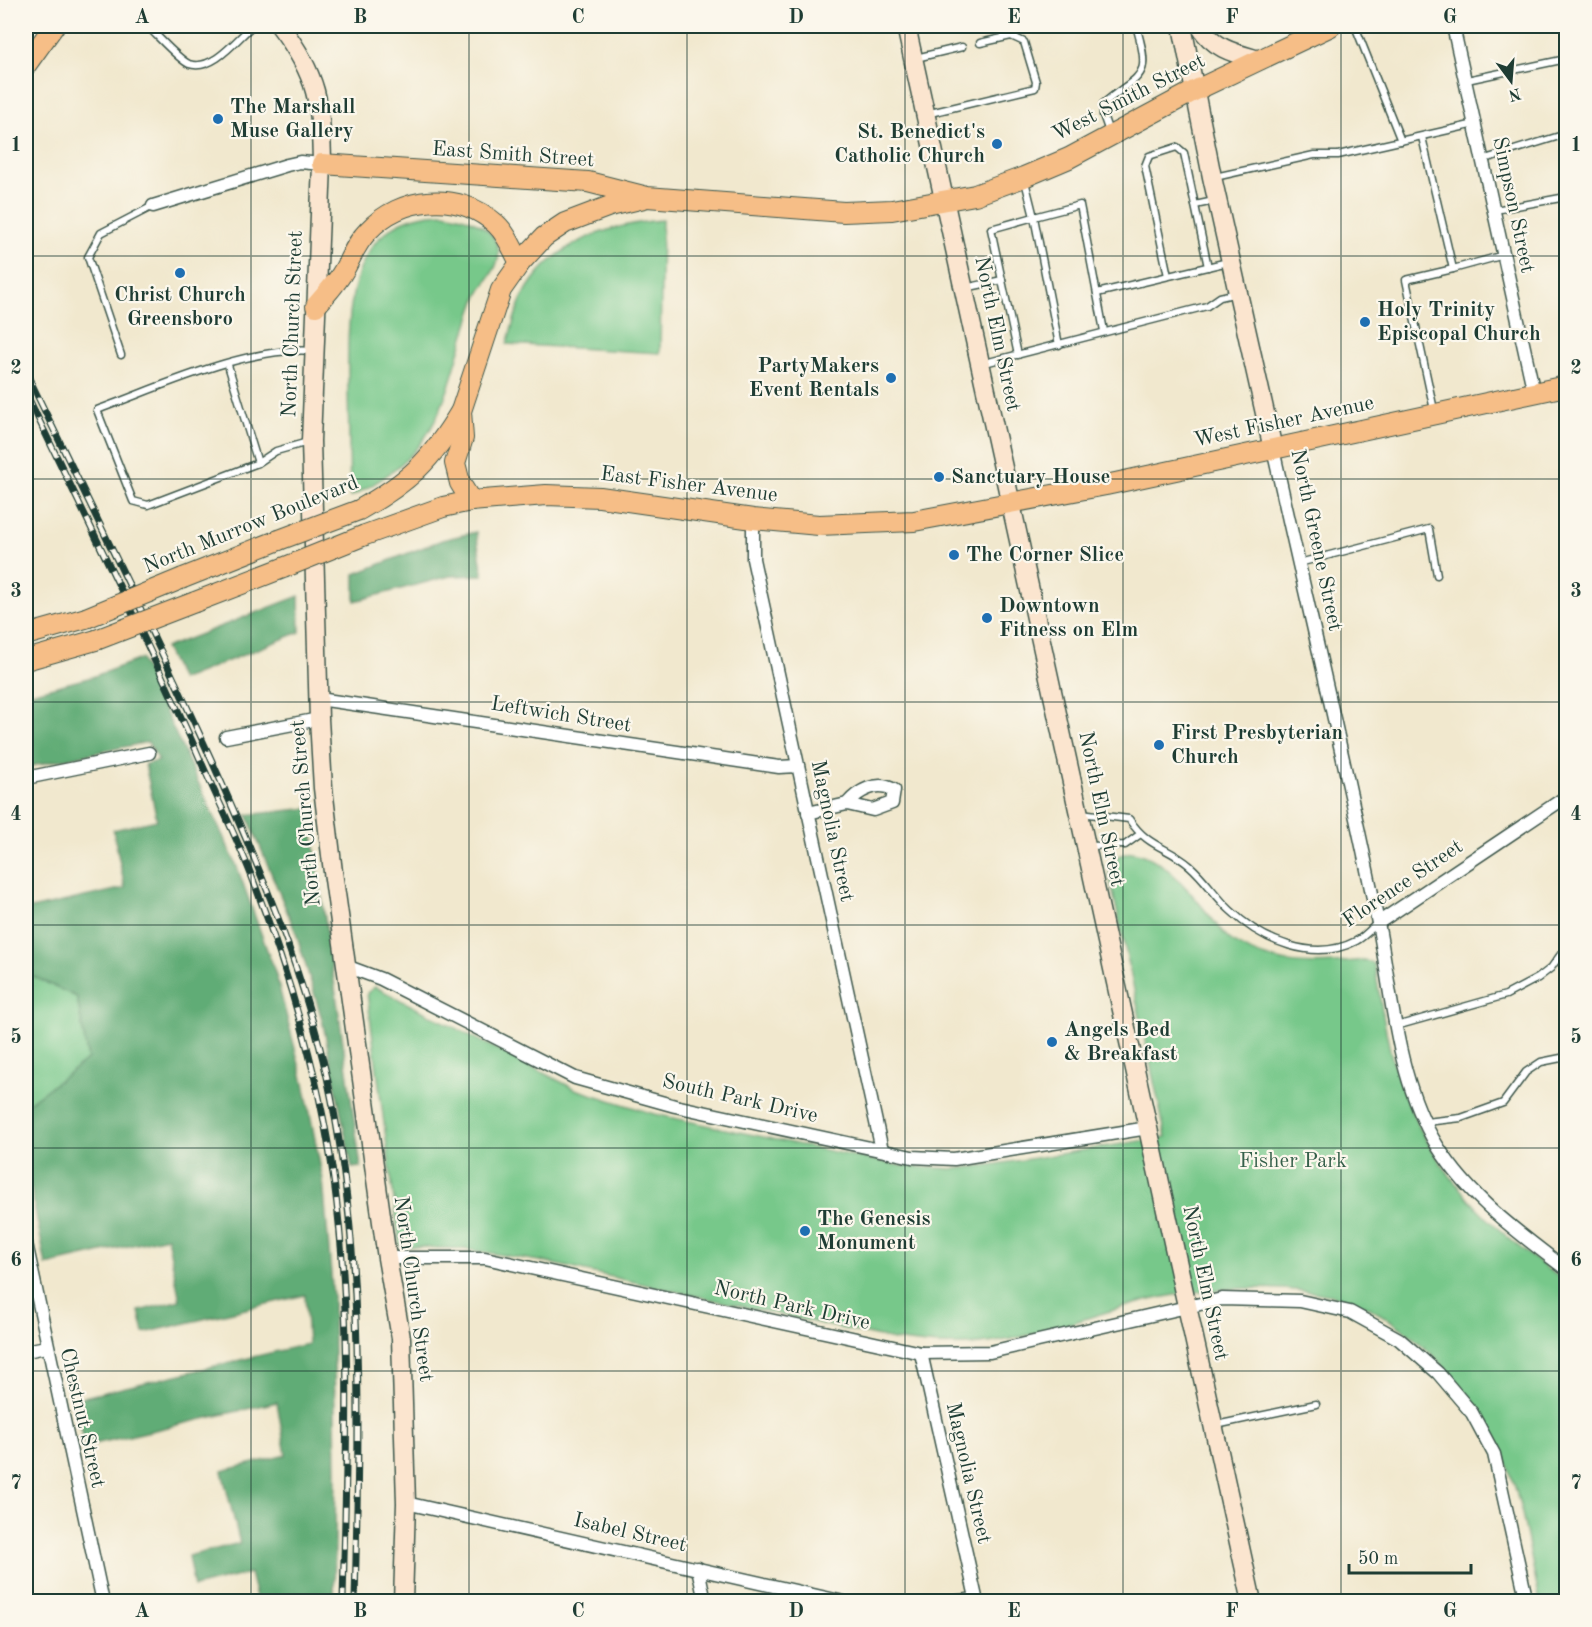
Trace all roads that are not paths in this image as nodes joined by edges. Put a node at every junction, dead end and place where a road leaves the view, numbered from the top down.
1 (54, 26) edge
2 (147, 26) edge
3 (252, 26) edge
4 (280, 26) edge
5 (906, 26) edge
6 (1136, 26) edge
7 (1182, 26) edge
8 (1200, 26) edge
9 (1331, 26) edge
10 (1355, 26) edge
11 (1454, 26) edge
12 (980, 43) dead end
13 (962, 47) dead end
14 (914, 58) junction
15 (1566, 59) edge
16 (1259, 60) junction
17 (26, 65) edge
18 (1467, 80) junction
19 (1194, 91) junction
20 (926, 114) junction
21 (1475, 124) junction
22 (1110, 134) junction
23 (1566, 134) edge
24 (1422, 137) junction
25 (1401, 141) junction
26 (1485, 159) junction
27 (322, 164) junction
28 (1024, 177) junction
29 (1212, 177) junction
30 (1566, 197) edge
31 (647, 198) junction
32 (1218, 201) junction
33 (945, 202) junction
34 (1195, 205) junction
35 (153, 206) joint
36 (1495, 210) junction
37 (1034, 217) junction
38 (1505, 255) junction
39 (1231, 261) junction
40 (520, 262) junction
41 (1208, 267) junction
42 (1454, 269) junction
43 (1168, 276) junction
44 (1002, 280) junction
45 (964, 288) junction
46 (1097, 293) junction
47 (1238, 293) junction
48 (316, 306) junction
49 (1104, 331) junction
50 (1059, 345) junction
51 (314, 351) junction
52 (121, 355) dead end
53 (1018, 355) junction
54 (981, 364) junction
55 (228, 365) junction
56 (1566, 386) edge
57 (1534, 393) junction
58 (461, 411) junction
59 (1435, 414) junction
60 (311, 441) junction
61 (1273, 449) junction
62 (258, 463) junction
63 (471, 501) junction
64 (1011, 504) junction
65 (753, 519) junction
66 (1298, 564) junction
67 (1437, 575) dead end
68 (26, 635) edge
69 (26, 660) edge
70 (319, 699) junction
71 (319, 719) junction
72 (226, 737) dead end
73 (149, 753) dead end
74 (798, 766) junction
75 (26, 778) edge
76 (1566, 797) edge
77 (847, 804) dead end
78 (1080, 812) junction
79 (808, 813) junction
80 (1139, 836) junction
81 (1087, 846) junction
82 (1378, 923) junction
83 (1566, 947) edge
84 (346, 966) junction
85 (1396, 1026) junction
86 (1566, 1057) edge
87 (1426, 1122) junction
88 (1148, 1128) junction
89 (882, 1150) junction
90 (26, 1243) edge
91 (387, 1258) junction
92 (1566, 1269) edge
93 (1187, 1306) junction
94 (46, 1347) junction
95 (26, 1351) edge
96 (921, 1353) junction
97 (1316, 1404) dead end
98 (1214, 1425) junction
99 (406, 1503) junction
100 (698, 1568) junction
101 (976, 1600) edge
102 (103, 1602) edge
103 (403, 1602) edge
104 (705, 1602) edge
105 (844, 1602) edge
106 (952, 1602) edge
107 (1252, 1602) edge
108 (1527, 1602) edge

1 - 17 main road
2 - 3 lane
4 - 27 street, North Church Street
5 - 14 street, North Elm Street
6 - 22 lane
7 - 19 street, North Greene Street
8 - 16 street
9 - 16 main road, West Smith Street
10 - 25 lane
11 - 18 street, Simpson Street
12 - 20 lane
13 - 14 lane
14 - 20 street, North Elm Street
15 - 18 lane
16 - 19 main road, West Smith Street
18 - 21 street, Simpson Street
19 - 22 main road, West Smith Street
19 - 29 street, North Greene Street
20 - 33 street, North Elm Street
21 - 24 lane
21 - 26 street, Simpson Street
22 - 28 main road, West Smith Street
23 - 26 lane
24 - 25 lane
24 - 42 lane
25 - 29 lane
26 - 36 street, Simpson Street
27 - 31 main road, East Smith Street
27 - 35 street, East Smith Street
27 - 48 street, North Church Street
28 - 33 main road, West Smith Street
28 - 37 lane
29 - 32 street, North Greene Street
30 - 36 lane
31 - 33 main road, East Smith Street
31 - 40 main road
32 - 34 lane
32 - 39 street, North Greene Street
33 - 45 street, North Elm Street
34 - 41 lane
34 - 43 lane
35 - 52 lane
36 - 38 street, Simpson Street
37 - 44 lane
37 - 46 lane
37 - 50 lane
38 - 42 lane
38 - 57 street, Simpson Street
39 - 41 lane
39 - 47 street, North Greene Street
40 - 48 main road
40 - 58 main road
41 - 43 lane
42 - 59 lane
43 - 46 lane
44 - 45 lane
44 - 53 lane
45 - 54 street, North Elm Street
46 - 49 lane
47 - 49 lane
47 - 61 street, North Greene Street
48 - 51 street, North Church Street
49 - 50 lane
50 - 53 lane
51 - 55 lane
51 - 60 street, North Church Street
53 - 54 lane
54 - 64 street, North Elm Street
55 - 62 lane
55 - 62 lane
56 - 57 main road, West Fisher Avenue
57 - 59 main road, West Fisher Avenue
58 - 63 main road
58 - 68 main road, North Murrow Boulevard, bridge
59 - 61 main road, West Fisher Avenue
60 - 62 lane
60 - 70 street, North Church Street
61 - 64 main road, West Fisher Avenue
61 - 66 street, North Greene Street
63 - 65 main road, East Fisher Avenue
63 - 69 main road, East Fisher Avenue, bridge
64 - 65 main road, East Fisher Avenue
64 - 78 street, North Elm Street
65 - 74 street, Magnolia Street
66 - 67 lane
66 - 82 street, North Greene Street
70 - 71 street, North Church Street
70 - 74 street, Leftwich Street
71 - 72 street
71 - 84 street, North Church Street
73 - 75 street
74 - 79 street, Magnolia Street
76 - 82 street, Florence Street
77 - 79 street
78 - 80 lane, Florence Street
78 - 81 street, North Elm Street
79 - 89 street, Magnolia Street
80 - 81 lane
80 - 82 lane, Florence Street
81 - 88 street, North Elm Street
82 - 85 street, North Greene Street
83 - 85 lane
84 - 89 street, South Park Drive
84 - 91 street, North Church Street
85 - 87 street, North Greene Street
86 - 87 lane
87 - 92 street, North Greene Street
88 - 89 street, South Park Drive
88 - 93 street, North Elm Street
90 - 94 street, Chestnut Street
91 - 96 street, North Park Drive
91 - 99 street, North Church Street
93 - 96 street, North Park Drive
93 - 98 street, North Elm Street
93 - 108 street, North Park Drive
94 - 95 street
94 - 102 street, Chestnut Street
96 - 101 street, Magnolia Street
97 - 98 lane
98 - 107 street, North Elm Street
99 - 100 street, Isabel Street
99 - 103 street, North Church Street
100 - 104 street
100 - 105 street, Isabel Street
101 - 106 street

